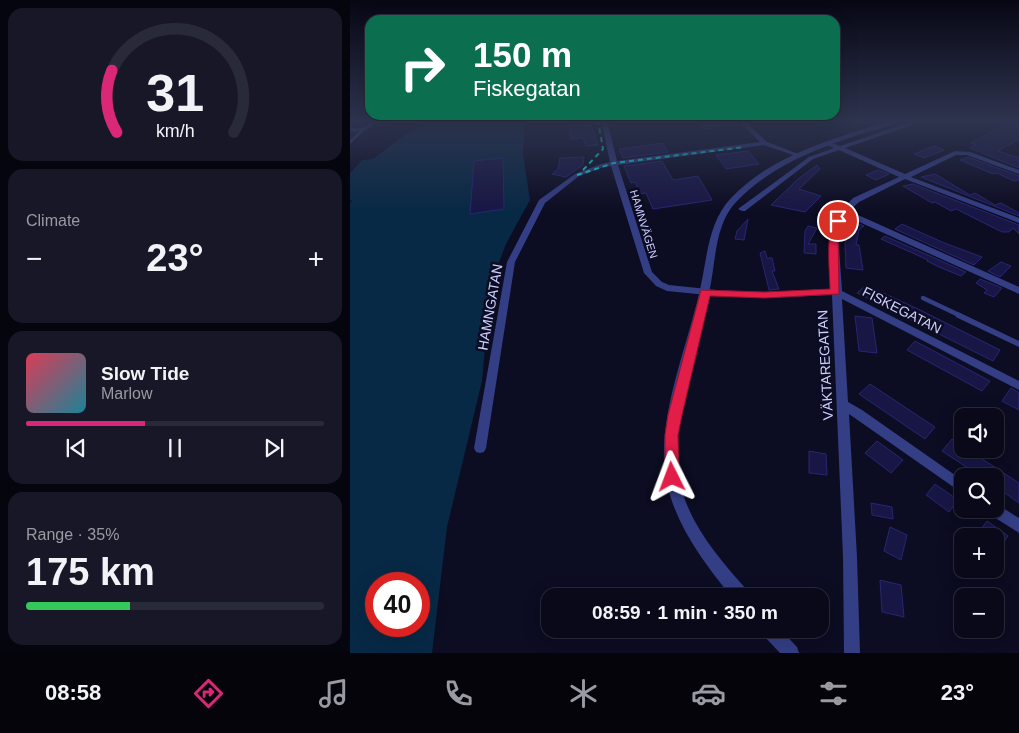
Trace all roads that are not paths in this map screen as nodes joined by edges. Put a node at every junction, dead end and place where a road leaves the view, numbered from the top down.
1 (611, 150) edge
2 (709, 150) edge
3 (786, 150) edge
4 (809, 150) edge
5 (832, 150) edge
6 (844, 150) edge
7 (798, 155) junction
8 (614, 163) junction
9 (1019, 172) edge
10 (903, 176) junction
11 (742, 209) dead end
12 (844, 212) junction
13 (1019, 222) edge
14 (1019, 291) edge
15 (705, 292) junction
16 (836, 292) junction
17 (923, 298) dead end
18 (1019, 344) edge
19 (1019, 386) edge
20 (843, 405) junction
21 (480, 448) dead end
22 (954, 481) edge
23 (1004, 516) edge
24 (1019, 526) edge
25 (734, 588) edge
26 (777, 638) edge
27 (791, 653) edge
28 (852, 653) edge

1 - 8 street, HAMNVÄGEN
2 - 8 street, HAMNGATAN
3 - 7 street
4 - 7 street
5 - 11 street
6 - 10 street
7 - 15 street
8 - 15 street, HAMNVÄGEN
8 - 21 street, HAMNGATAN
9 - 10 street, VÄKTAREGATAN
10 - 12 street, VÄKTAREGATAN
10 - 13 street
12 - 14 street
12 - 16 street, VÄKTAREGATAN
15 - 16 street, FISKEGATAN
15 - 25 street
16 - 19 street, FISKEGATAN
16 - 20 street, VÄKTAREGATAN
17 - 18 lane
20 - 22 street
20 - 28 street, VÄKTAREGATAN
23 - 24 street
26 - 27 street

